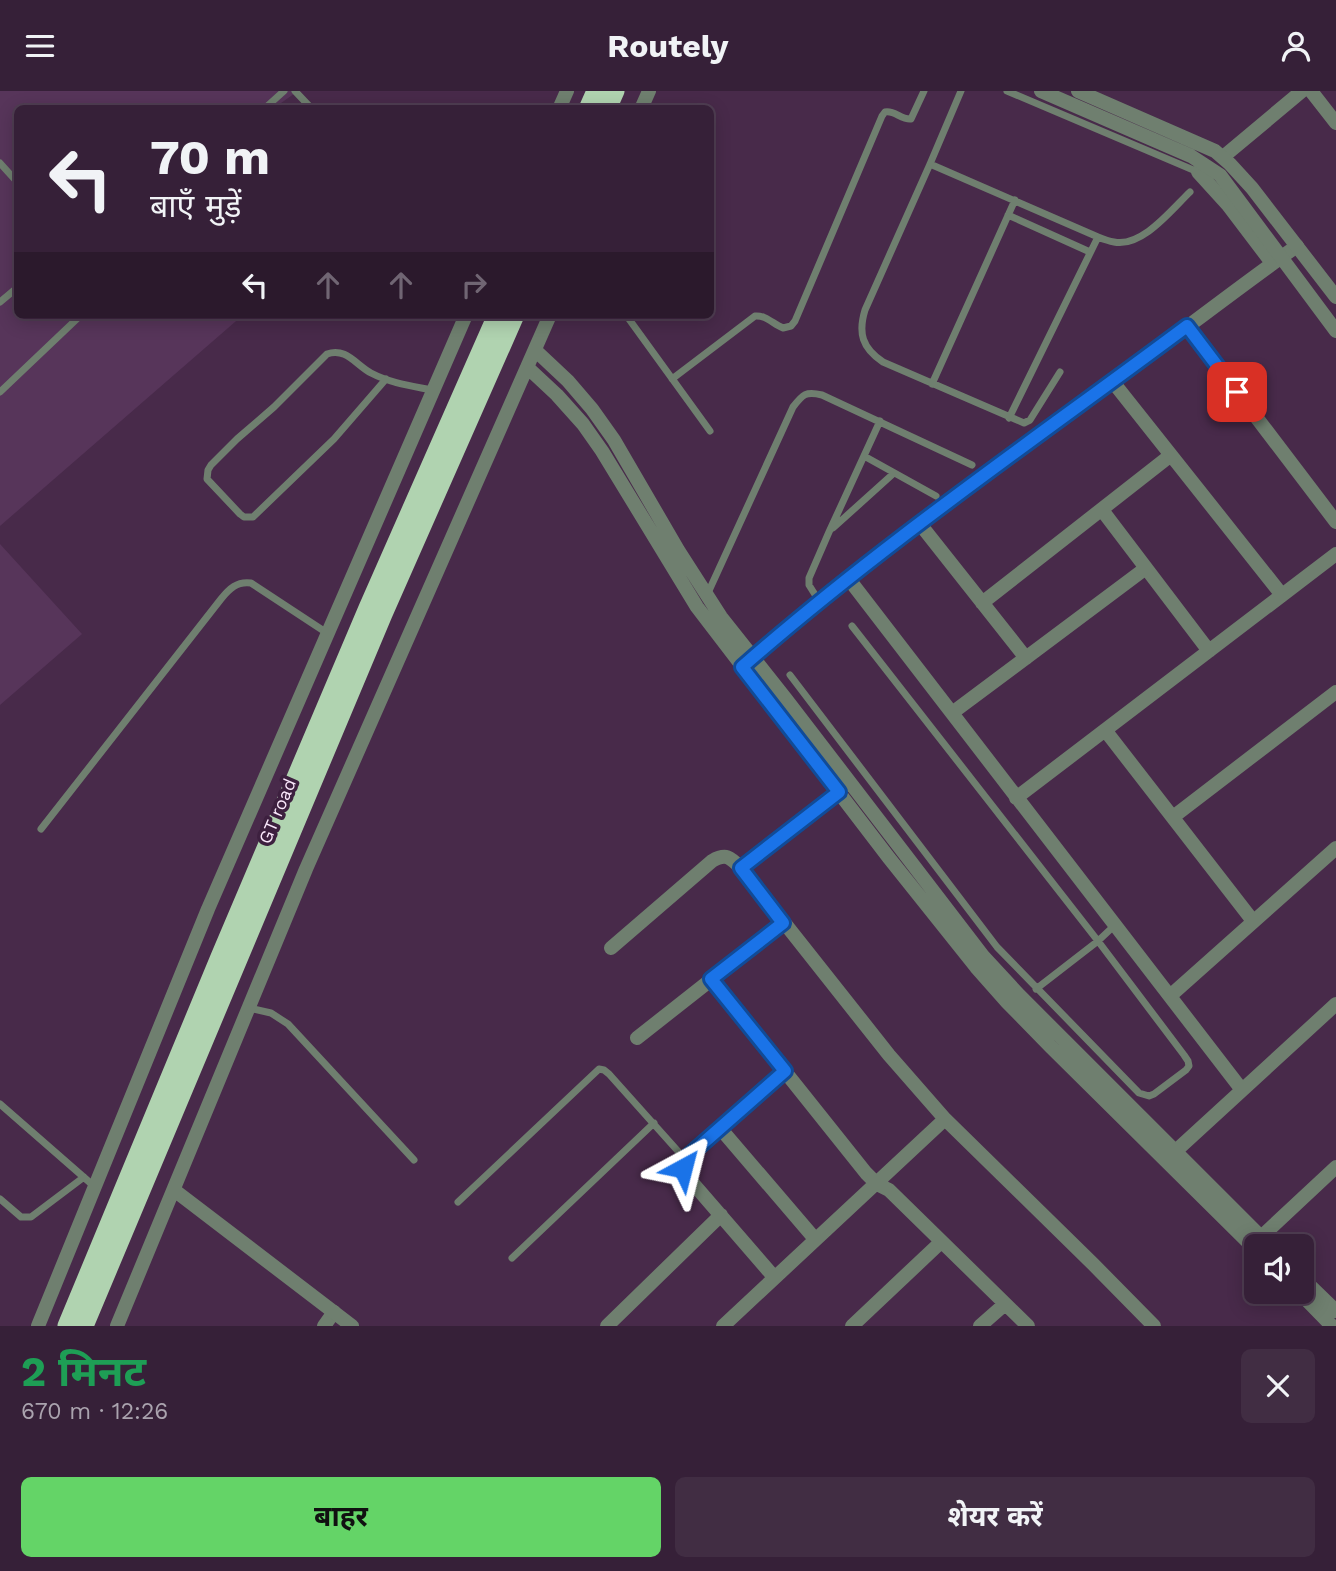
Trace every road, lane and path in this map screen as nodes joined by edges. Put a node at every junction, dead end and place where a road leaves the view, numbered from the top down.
1 (284, 91) edge
2 (295, 91) edge
3 (924, 91) edge
4 (961, 91) edge
5 (1007, 91) edge
6 (1041, 91) edge
7 (1078, 91) edge
8 (1302, 91) edge
9 (1311, 91) edge
10 (268, 105) edge
11 (308, 105) edge
12 (1336, 123) edge
13 (1223, 157) junction
14 (0, 163) edge
15 (930, 165) junction
16 (1198, 172) joint
17 (14, 179) edge
18 (1190, 192) dead end
19 (1015, 200) junction
20 (1008, 215) junction
21 (1098, 237) junction
22 (1297, 246) junction
23 (1090, 252) junction
24 (1276, 260) junction
25 (14, 290) edge
26 (1336, 296) edge
27 (0, 302) edge
28 (77, 319) edge
29 (464, 319) edge
30 (495, 319) edge
31 (513, 319) edge
32 (548, 319) edge
33 (629, 319) edge
34 (1187, 326) junction
35 (1336, 331) edge
36 (535, 350) junction
37 (527, 367) junction
38 (1060, 372) dead end
39 (386, 379) junction
40 (672, 379) junction
41 (1113, 382) junction
42 (932, 384) junction
43 (432, 390) junction
44 (0, 392) edge
45 (1009, 418) junction
46 (880, 421) junction
47 (710, 431) dead end
48 (864, 456) junction
49 (1171, 456) junction
50 (972, 465) dead end
51 (894, 473) junction
52 (936, 496) dead end
53 (1102, 510) junction
54 (1336, 522) edge
55 (920, 524) junction
56 (829, 532) junction
57 (1336, 554) edge
58 (1146, 568) junction
59 (848, 578) junction
60 (1282, 595) junction
61 (706, 596) junction
62 (819, 601) junction
63 (982, 603) junction
64 (852, 626) dead end
65 (327, 633) junction
66 (1209, 651) junction
67 (753, 657) junction
68 (1026, 658) junction
69 (742, 667) junction
70 (790, 674) dead end
71 (1335, 696) edge
72 (952, 713) junction
73 (1105, 730) junction
74 (844, 787) junction
75 (1016, 797) junction
76 (1173, 817) junction
77 (41, 829) dead end
78 (1336, 848) edge
79 (741, 868) junction
80 (1254, 921) junction
81 (783, 923) junction
82 (1115, 925) junction
83 (1098, 941) junction
84 (611, 948) dead end
85 (711, 979) junction
86 (1037, 989) junction
87 (1170, 996) junction
88 (1336, 1004) edge
89 (249, 1008) junction
90 (637, 1038) dead end
91 (785, 1071) junction
92 (1242, 1090) junction
93 (0, 1104) edge
94 (944, 1119) junction
95 (654, 1123) junction
96 (720, 1128) junction
97 (1170, 1155) junction
98 (685, 1159) junction
99 (414, 1160) dead end
100 (1336, 1167) edge
101 (90, 1182) junction
102 (877, 1184) junction
103 (174, 1190) junction
104 (0, 1199) edge
105 (458, 1202) dead end
106 (721, 1216) junction
107 (1253, 1234) edge
108 (1272, 1234) edge
109 (815, 1239) junction
110 (941, 1242) junction
111 (512, 1258) dead end
112 (774, 1277) junction
113 (1314, 1289) edge
114 (1005, 1304) junction
115 (1310, 1304) edge
116 (1336, 1311) edge
117 (334, 1312) junction
118 (1149, 1324) edge
119 (38, 1326) edge
120 (67, 1326) edge
121 (84, 1326) edge
122 (117, 1326) edge
123 (324, 1326) edge
124 (352, 1326) edge
125 (607, 1326) edge
126 (723, 1326) edge
127 (852, 1326) edge
128 (981, 1326) edge
129 (1028, 1326) edge
130 (1332, 1326) edge

1 - 10 lane
2 - 11 lane
3 - 40 lane
4 - 15 lane
5 - 16 lane
6 - 24 street
7 - 13 street
8 - 13 street
9 - 12 street
13 - 22 street
14 - 17 lane
15 - 19 lane
15 - 42 lane
16 - 24 street
18 - 21 lane
19 - 20 lane
19 - 21 lane
20 - 23 lane
20 - 42 lane
21 - 23 lane
22 - 24 street
22 - 26 street
23 - 45 lane
24 - 34 street
24 - 35 street
25 - 27 lane
28 - 44 lane
29 - 43 street
30 - 120 highway, GT road
31 - 121 highway, GT road
32 - 36 street
33 - 40 lane
34 - 41 street
34 - 54 street
36 - 37 street
36 - 61 street
37 - 69 street
37 - 89 street
38 - 45 lane
39 - 39 lane
39 - 43 lane
40 - 47 lane
41 - 49 street
41 - 55 street
42 - 45 lane
43 - 65 street
46 - 48 lane
46 - 50 lane
46 - 61 lane
48 - 51 lane
48 - 56 lane
49 - 53 street
49 - 60 street
51 - 52 lane
51 - 56 lane
53 - 58 street
53 - 63 street
55 - 59 street
55 - 63 street
56 - 62 lane
57 - 60 street
58 - 66 street
58 - 68 street
59 - 62 street
59 - 72 street
60 - 66 street
61 - 67 street
62 - 67 street
63 - 68 street
64 - 83 lane
65 - 77 lane
65 - 101 street
66 - 73 street
67 - 69 street
67 - 74 street
68 - 72 street
69 - 74 street
70 - 86 lane
71 - 76 street
72 - 75 street
73 - 75 street
73 - 76 street
74 - 79 street
74 - 97 street
75 - 82 street
76 - 80 street
78 - 80 street
79 - 81 street
79 - 84 street
80 - 87 street
81 - 85 street
81 - 94 street
82 - 83 lane
82 - 87 street
83 - 86 lane
83 - 86 lane
85 - 90 street
85 - 91 street
87 - 92 street
88 - 92 street
89 - 99 lane
89 - 103 street
91 - 96 street
91 - 102 street
92 - 97 street
93 - 101 lane
94 - 102 street
94 - 118 street
95 - 98 lane
95 - 105 lane
95 - 111 lane
96 - 98 street
96 - 109 street
97 - 107 street
98 - 106 street
100 - 108 street
101 - 104 lane
101 - 119 street
102 - 109 street
102 - 110 street
103 - 117 street
103 - 122 street
106 - 112 street
106 - 125 street
109 - 112 street
110 - 114 street
110 - 127 street
112 - 126 street
113 - 116 street
114 - 128 street
114 - 129 street
115 - 130 street
117 - 123 street
117 - 124 street

